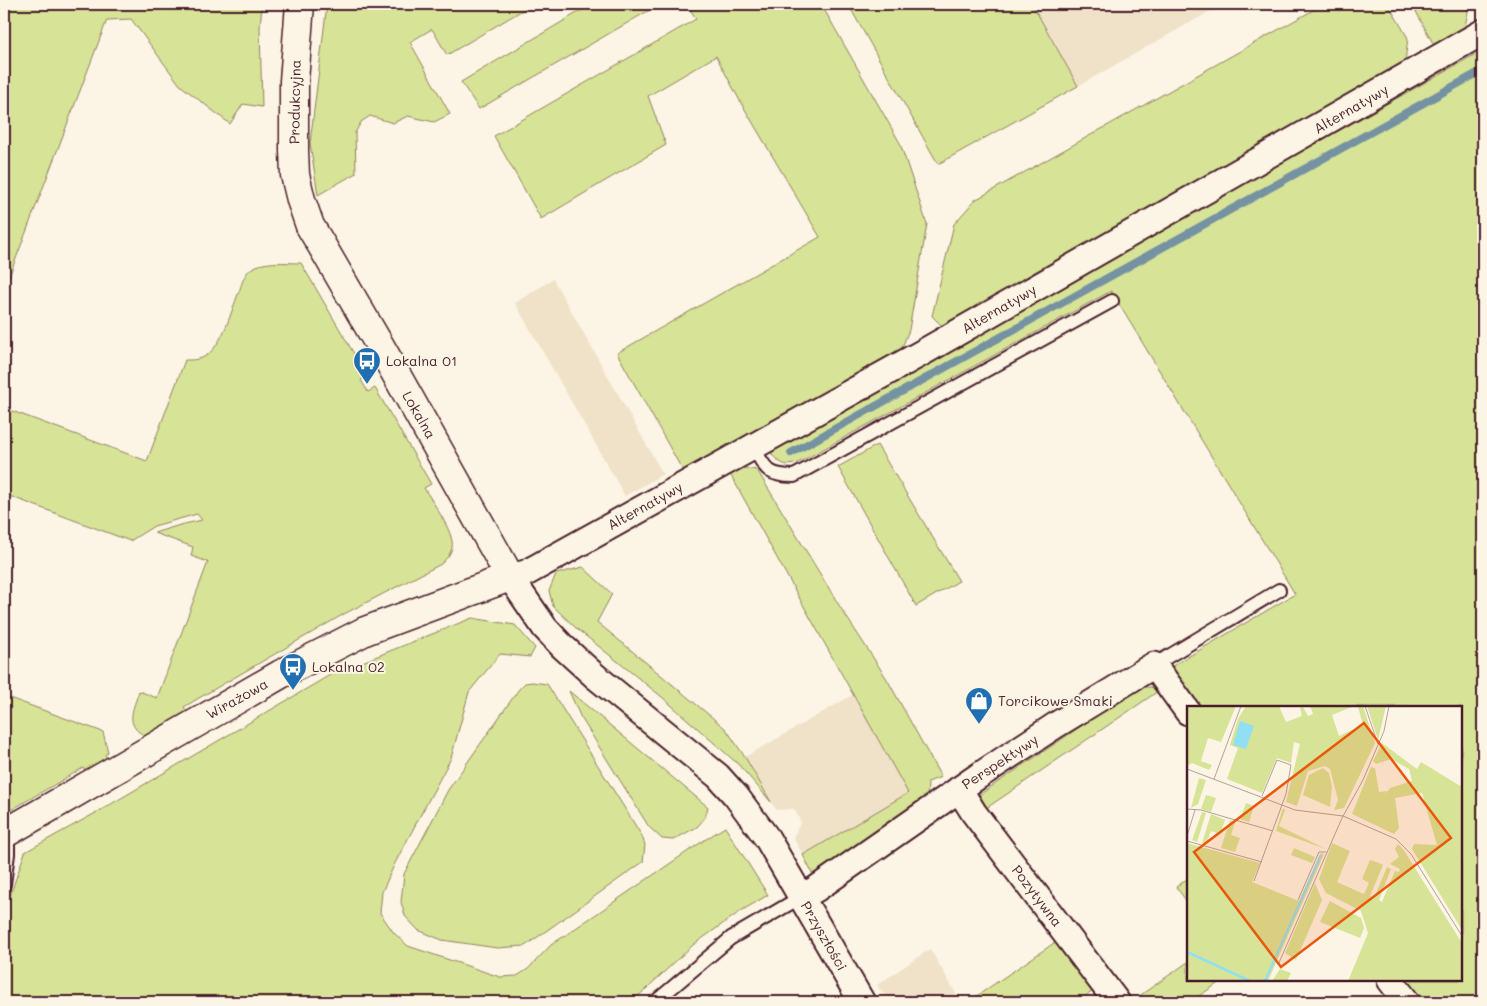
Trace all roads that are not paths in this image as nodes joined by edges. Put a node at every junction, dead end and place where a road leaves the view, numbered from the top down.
1 (300, 4) edge
2 (1483, 32) edge
3 (301, 200) joint
4 (1112, 300) dead end
5 (752, 447) junction
6 (510, 577) junction
7 (1279, 590) dead end
8 (1154, 665) junction
9 (1187, 711) edge
10 (958, 789) junction
11 (6, 833) edge
12 (4, 884) edge
13 (801, 897) junction
14 (1391, 981) edge
15 (655, 1002) edge
16 (862, 1002) edge
17 (1117, 1002) edge
18 (1407, 1002) edge

1 - 3 street, Produkcyjna
2 - 5 street, Alternatywy
3 - 6 street, Lokalna
4 - 5 lane
5 - 6 street, Alternatywy
6 - 11 street, Wirażowa
6 - 13 street, Przyszłości
7 - 8 lane
8 - 9 street
8 - 10 street, Perspektywy
10 - 13 street, Perspektywy
10 - 17 street, Pozytywna
11 - 12 lane
13 - 15 lane
13 - 16 street, Przyszłości
14 - 18 street

